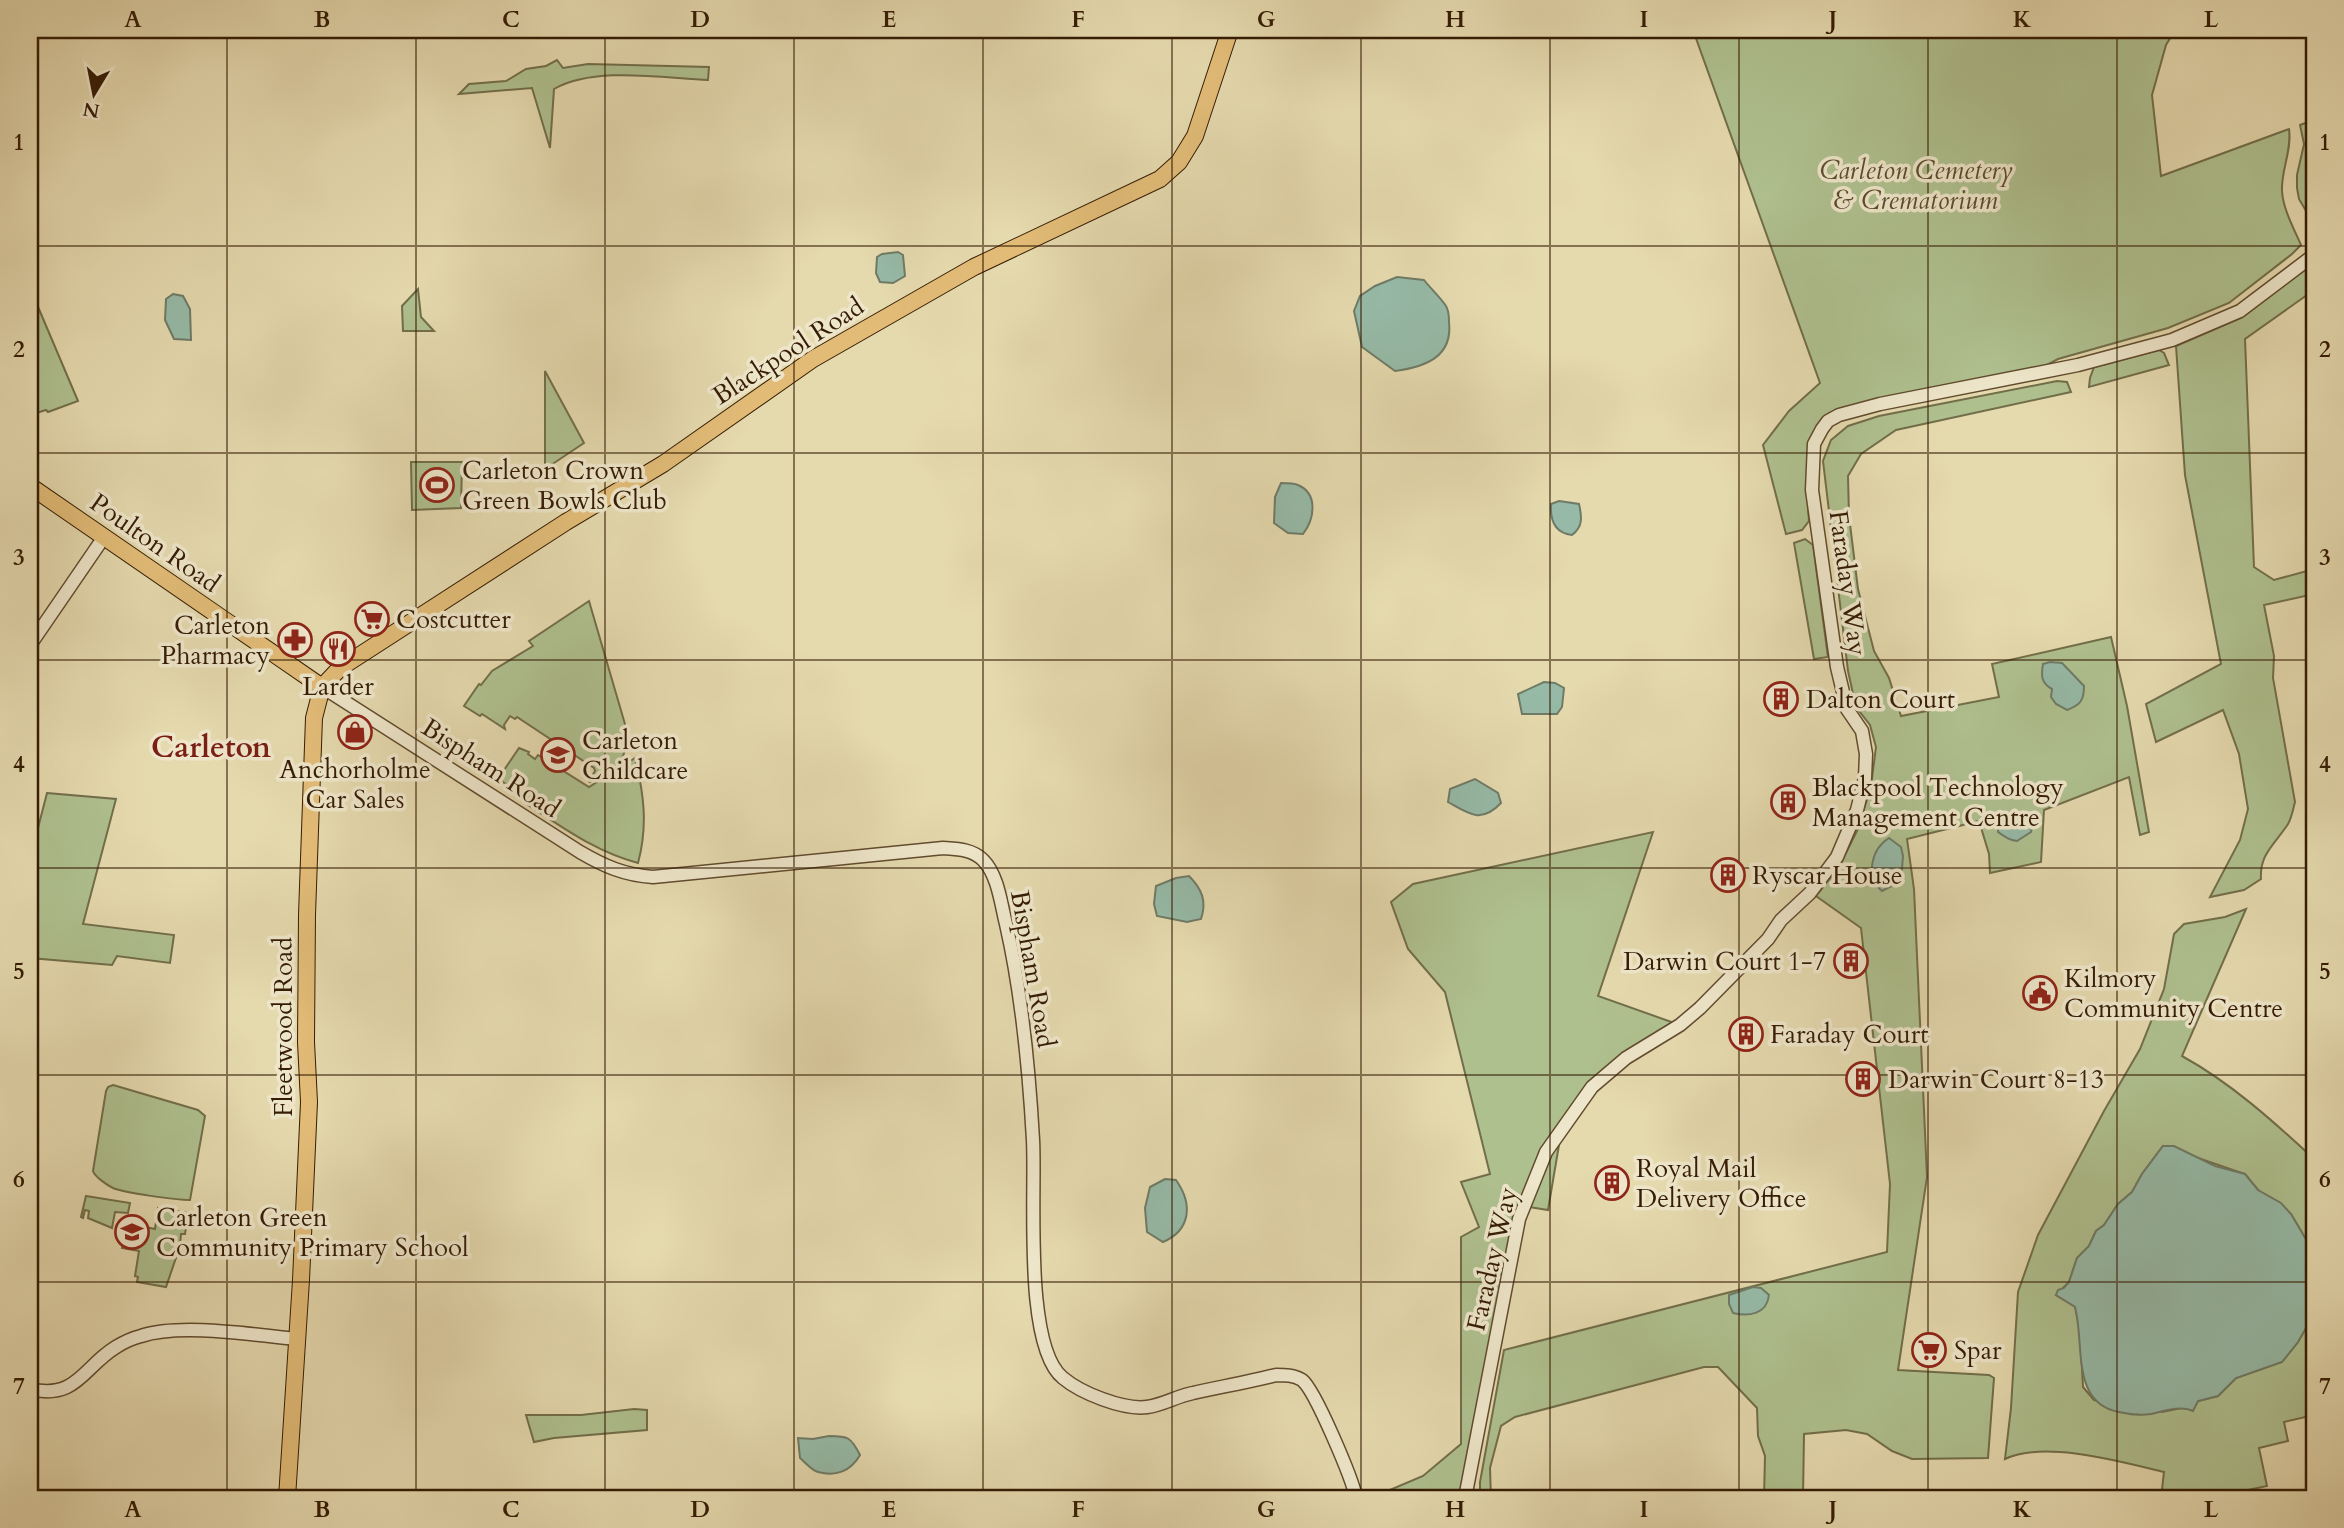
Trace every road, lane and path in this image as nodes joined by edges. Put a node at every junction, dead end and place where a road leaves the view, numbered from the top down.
1 (1230, 30) edge
2 (2314, 255) edge
3 (30, 486) edge
4 (104, 537) junction
5 (30, 645) edge
6 (322, 687) junction
7 (298, 1339) junction
8 (30, 1390) edge
9 (287, 1498) edge
10 (1356, 1498) edge
11 (1465, 1498) edge

1 - 6 main road, Blackpool Road
2 - 11 street, Faraday Way
3 - 4 main road, Poulton Road
4 - 5 street
4 - 6 main road, Poulton Road
6 - 7 main road, Fleetwood Road
6 - 10 street, Bispham Road
7 - 8 street
7 - 9 main road, Fleetwood Road

